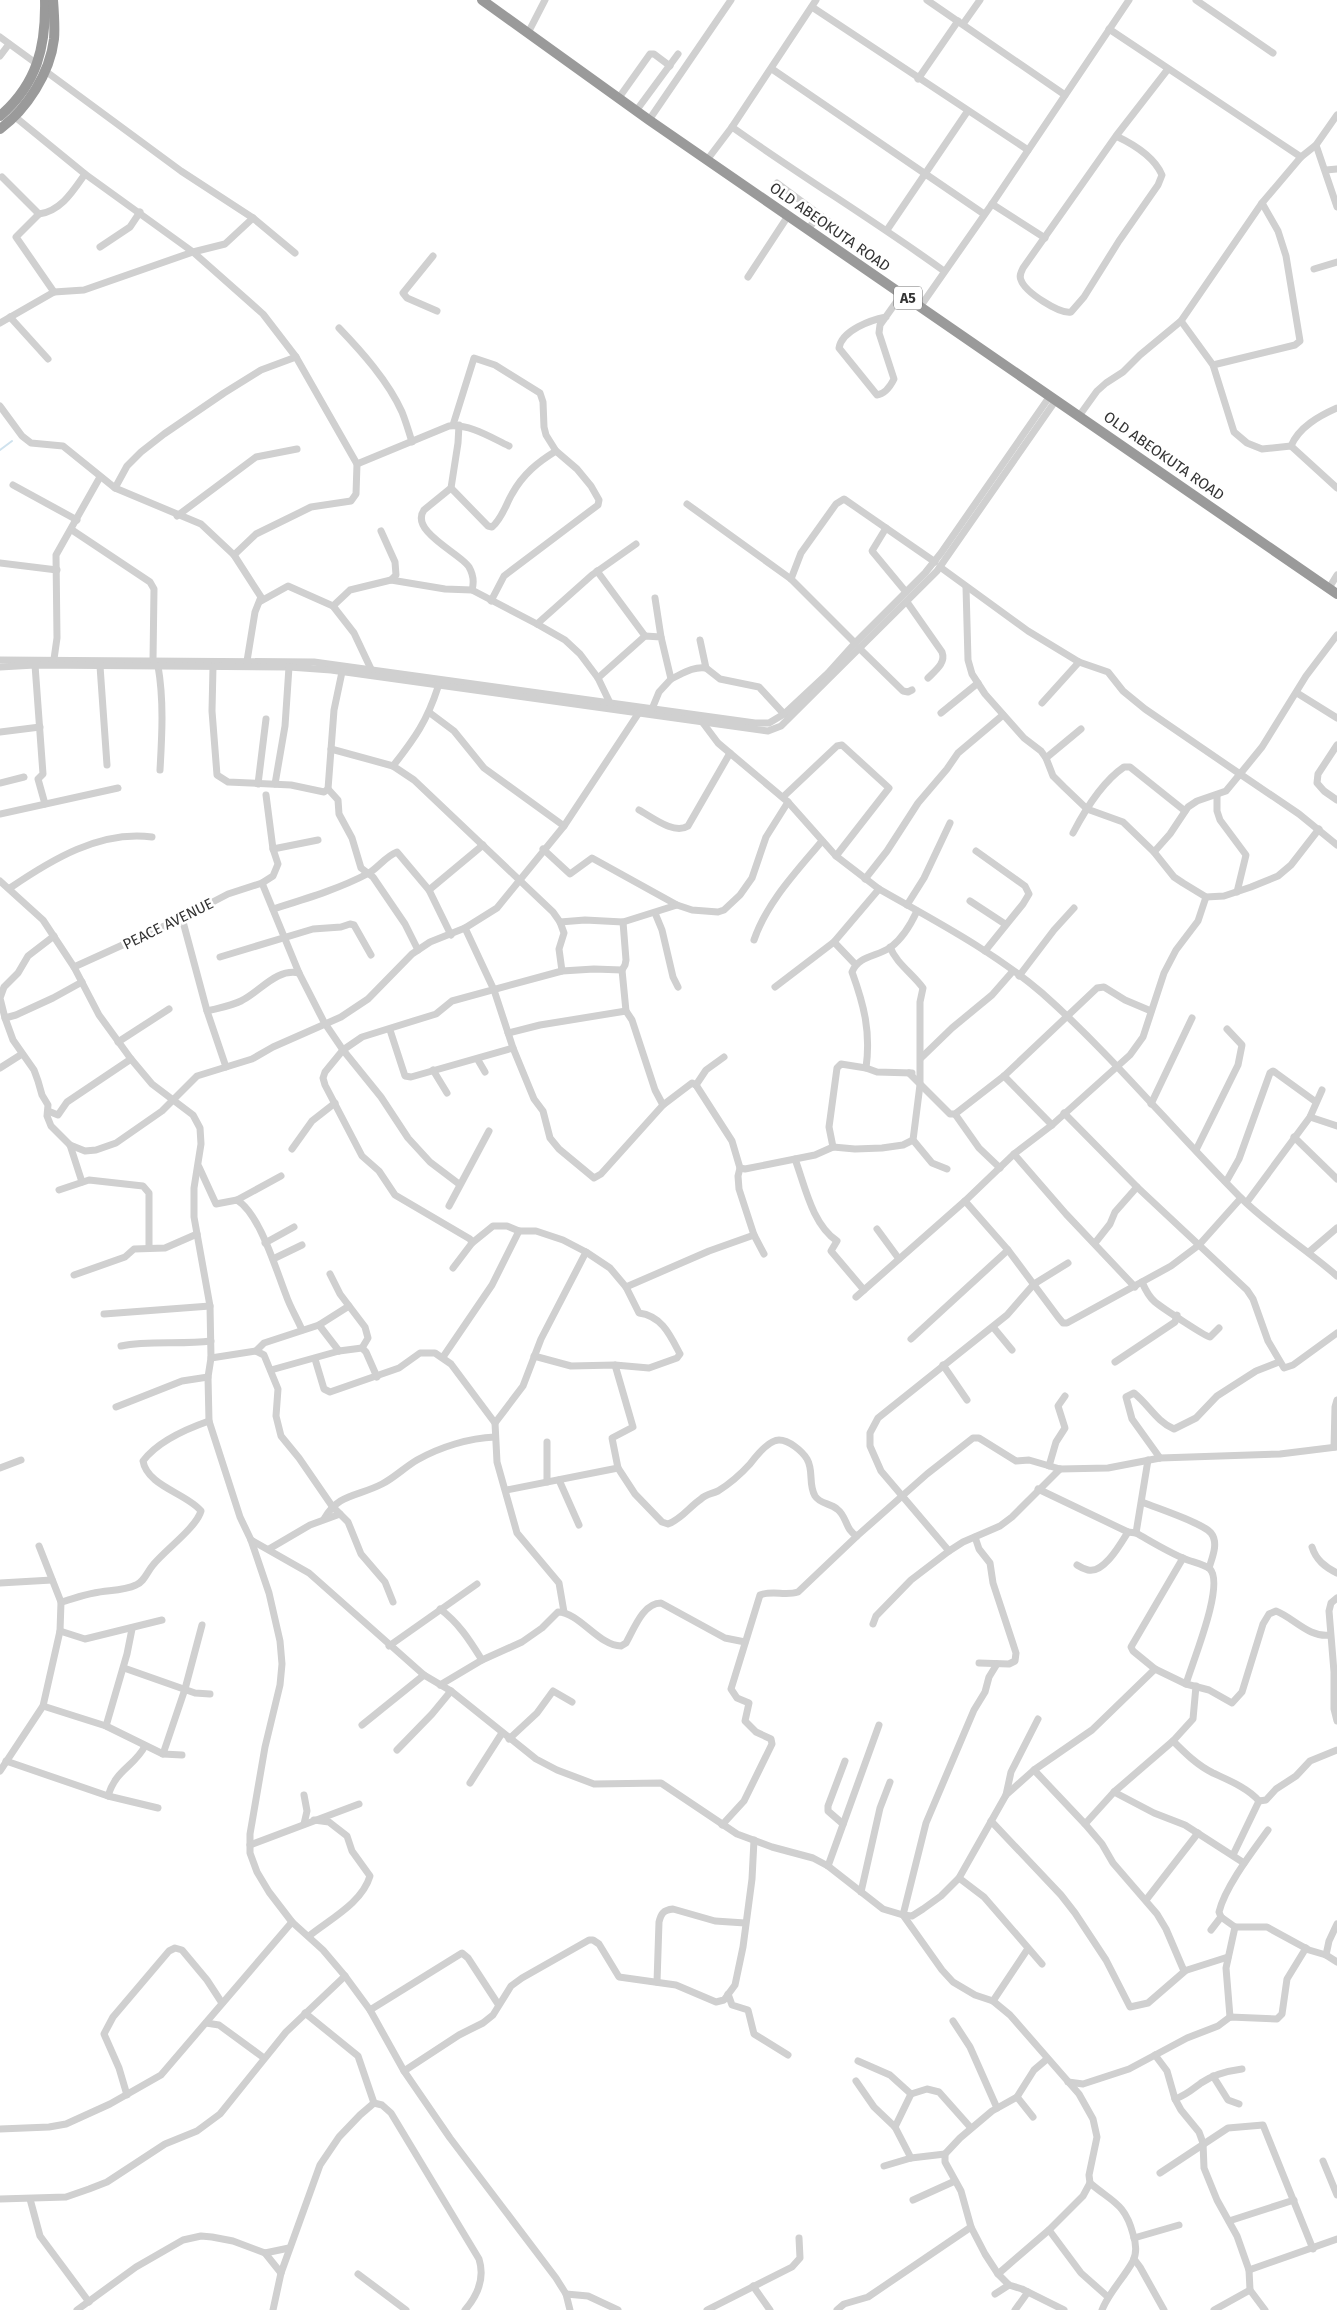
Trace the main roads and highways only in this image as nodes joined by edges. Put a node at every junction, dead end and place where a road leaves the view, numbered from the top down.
1 (44, 0) edge
2 (53, 0) edge
3 (482, 0) edge
4 (41, 67) junction
5 (0, 116) edge
6 (0, 128) edge
7 (1333, 591) edge

1 - 4 highway
2 - 4 highway
3 - 7 highway, OLD ABEOKUTA ROAD / A5
4 - 5 highway
4 - 6 highway

